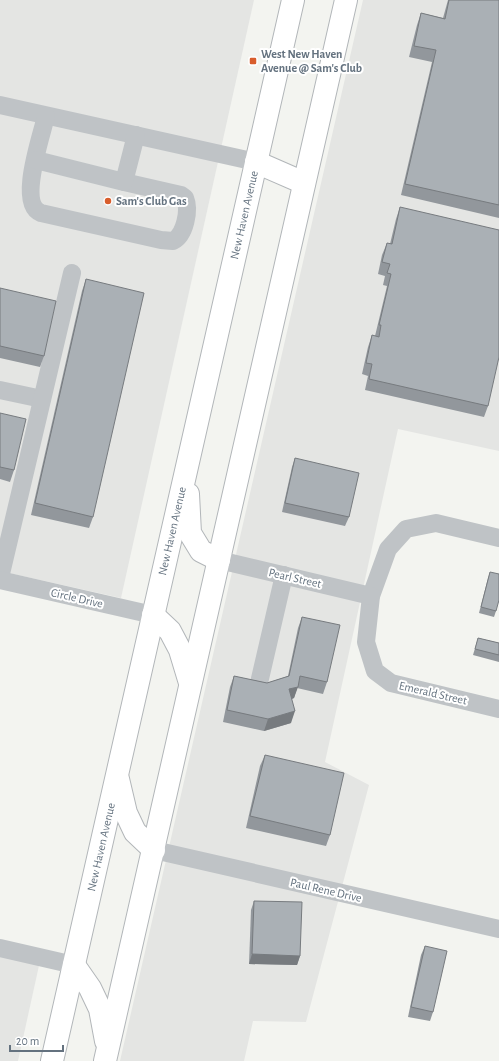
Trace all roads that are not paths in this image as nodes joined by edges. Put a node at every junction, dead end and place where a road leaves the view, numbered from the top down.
1 (293, 0) edge
2 (346, 0) edge
3 (0, 106) edge
4 (46, 116) junction
5 (136, 135) junction
6 (36, 160) junction
7 (256, 162) junction
8 (124, 182) junction
9 (304, 183) junction
10 (72, 274) dead end
11 (0, 390) edge
12 (42, 399) junction
13 (186, 471) junction
14 (499, 538) edge
15 (219, 560) junction
16 (284, 575) junction
17 (0, 579) edge
18 (371, 596) junction
19 (153, 615) junction
20 (259, 683) edge
21 (190, 686) junction
22 (499, 709) edge
23 (117, 776) junction
24 (154, 850) junction
25 (499, 929) edge
26 (0, 948) edge
27 (74, 965) junction
28 (106, 1055) edge
29 (52, 1061) edge

1 - 7 main road, New Haven Avenue
2 - 9 main road
3 - 4 street
4 - 5 street
4 - 6 street
5 - 7 street
5 - 8 street
6 - 8 street
6 - 8 street
7 - 9 main road
7 - 13 main road, New Haven Avenue
9 - 15 main road
10 - 12 street
11 - 12 street
12 - 17 street
13 - 15 main road
13 - 19 main road, New Haven Avenue
14 - 18 street, Emerald Street
15 - 16 street, Pearl Street
15 - 21 main road
16 - 18 street, Pearl Street
16 - 20 street
17 - 19 street, Circle Drive
18 - 22 street, Emerald Street
19 - 21 main road
19 - 23 main road, New Haven Avenue
21 - 24 main road
23 - 24 main road
23 - 27 main road, New Haven Avenue
24 - 25 street, Paul Rene Drive
24 - 28 main road
26 - 27 street
27 - 28 main road
27 - 29 main road, New Haven Avenue

